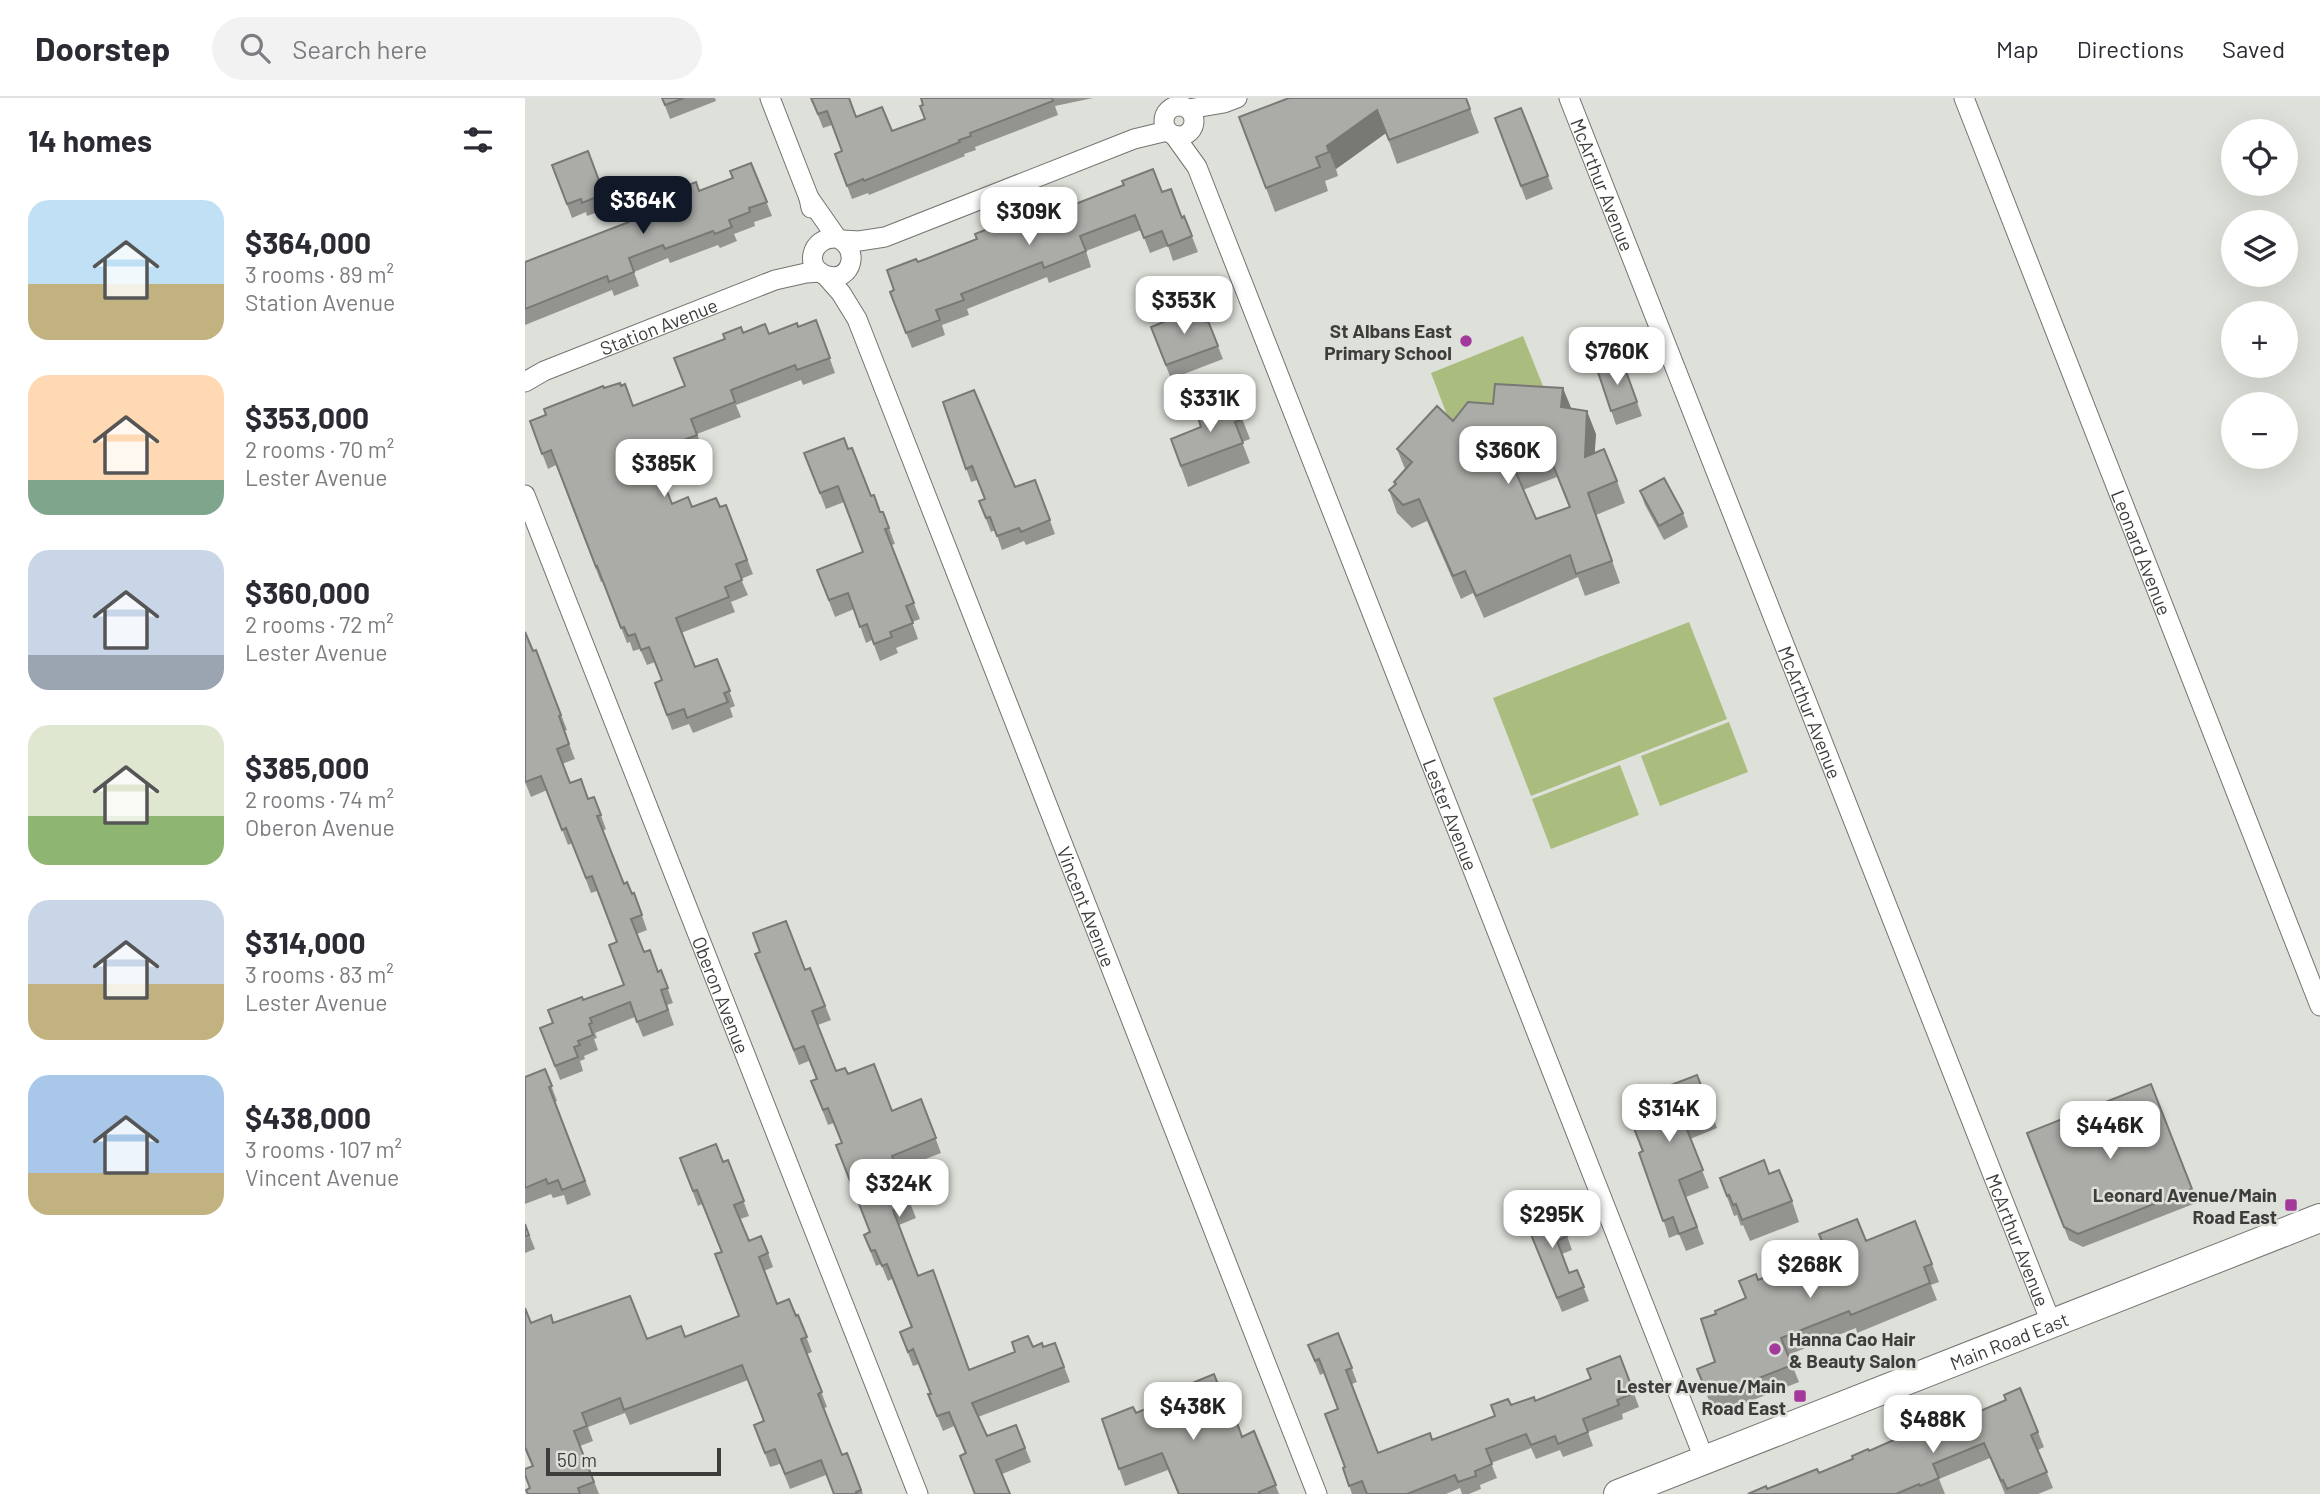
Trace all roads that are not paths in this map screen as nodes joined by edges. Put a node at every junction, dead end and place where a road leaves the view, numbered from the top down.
1 (770, 98) edge
2 (1569, 98) edge
3 (1964, 98) edge
4 (1231, 101) edge
5 (1177, 116) edge
6 (809, 198) junction
7 (885, 237) junction
8 (840, 239) junction
9 (815, 249) junction
10 (849, 266) junction
11 (823, 274) junction
12 (775, 280) junction
13 (857, 319) junction
14 (534, 373) edge
15 (525, 382) edge
16 (525, 495) edge
17 (2320, 1006) edge
18 (2320, 1218) edge
19 (2052, 1325) junction
20 (1705, 1461) junction
21 (1623, 1493) edge
22 (918, 1494) edge
23 (1317, 1494) edge

1 - 6 street
2 - 19 street, McArthur Avenue
3 - 17 street, Leonard Avenue
4 - 5 street
5 - 7 street
5 - 20 street, Lester Avenue
6 - 8 street
6 - 9 street
7 - 8 street
7 - 10 street
8 - 9 street
8 - 10 street
9 - 11 street
9 - 12 street, Station Avenue
10 - 11 street
10 - 13 street, Vincent Avenue
11 - 12 street, Station Avenue
11 - 13 street, Vincent Avenue
12 - 14 street, Station Avenue
13 - 23 street, Vincent Avenue
14 - 15 street, Station Avenue
16 - 22 street, Oberon Avenue
18 - 19 main road, Main Road East
19 - 20 main road, Main Road East
20 - 21 main road, Main Road East

